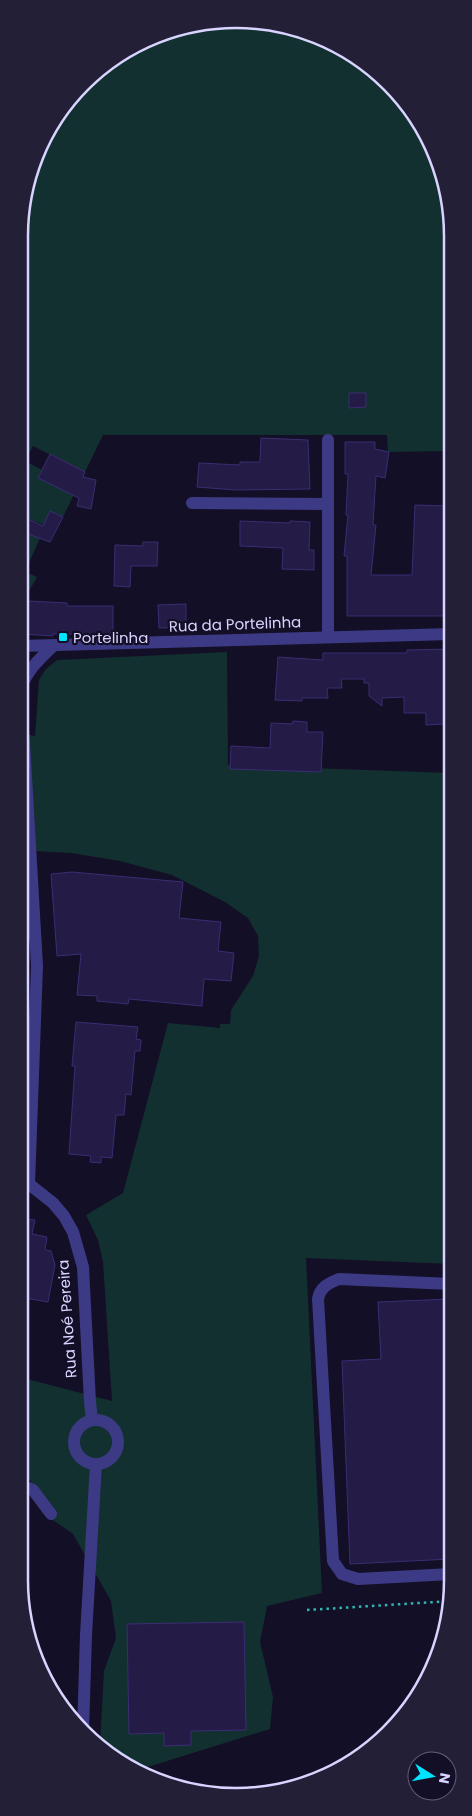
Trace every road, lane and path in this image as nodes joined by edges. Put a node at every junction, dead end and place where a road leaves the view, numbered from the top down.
1 (328, 440) dead end
2 (192, 503) dead end
3 (328, 504) junction
4 (444, 634) edge
5 (328, 637) junction
6 (28, 646) edge
7 (53, 646) junction
8 (28, 672) edge
9 (28, 814) edge
10 (28, 934) edge
11 (35, 935) junction
12 (28, 1127) edge
13 (28, 1186) edge
14 (444, 1284) edge
15 (92, 1420) junction
16 (96, 1464) junction
17 (28, 1488) edge
18 (51, 1514) dead end
19 (444, 1574) edge
20 (443, 1601) edge
21 (307, 1610) dead end
22 (83, 1721) edge

1 - 3 street
2 - 3 street
3 - 5 street
4 - 5 street, Rua da Portelinha
5 - 7 street, Rua da Portelinha
6 - 7 street, Rua da Portelinha
7 - 8 street
9 - 11 street, Rua Noé Pereira
10 - 11 street
11 - 12 street, Rua Noé Pereira
13 - 15 street, Rua Noé Pereira
14 - 19 street
15 - 16 street
15 - 16 street
16 - 22 street
17 - 18 street
20 - 21 path

